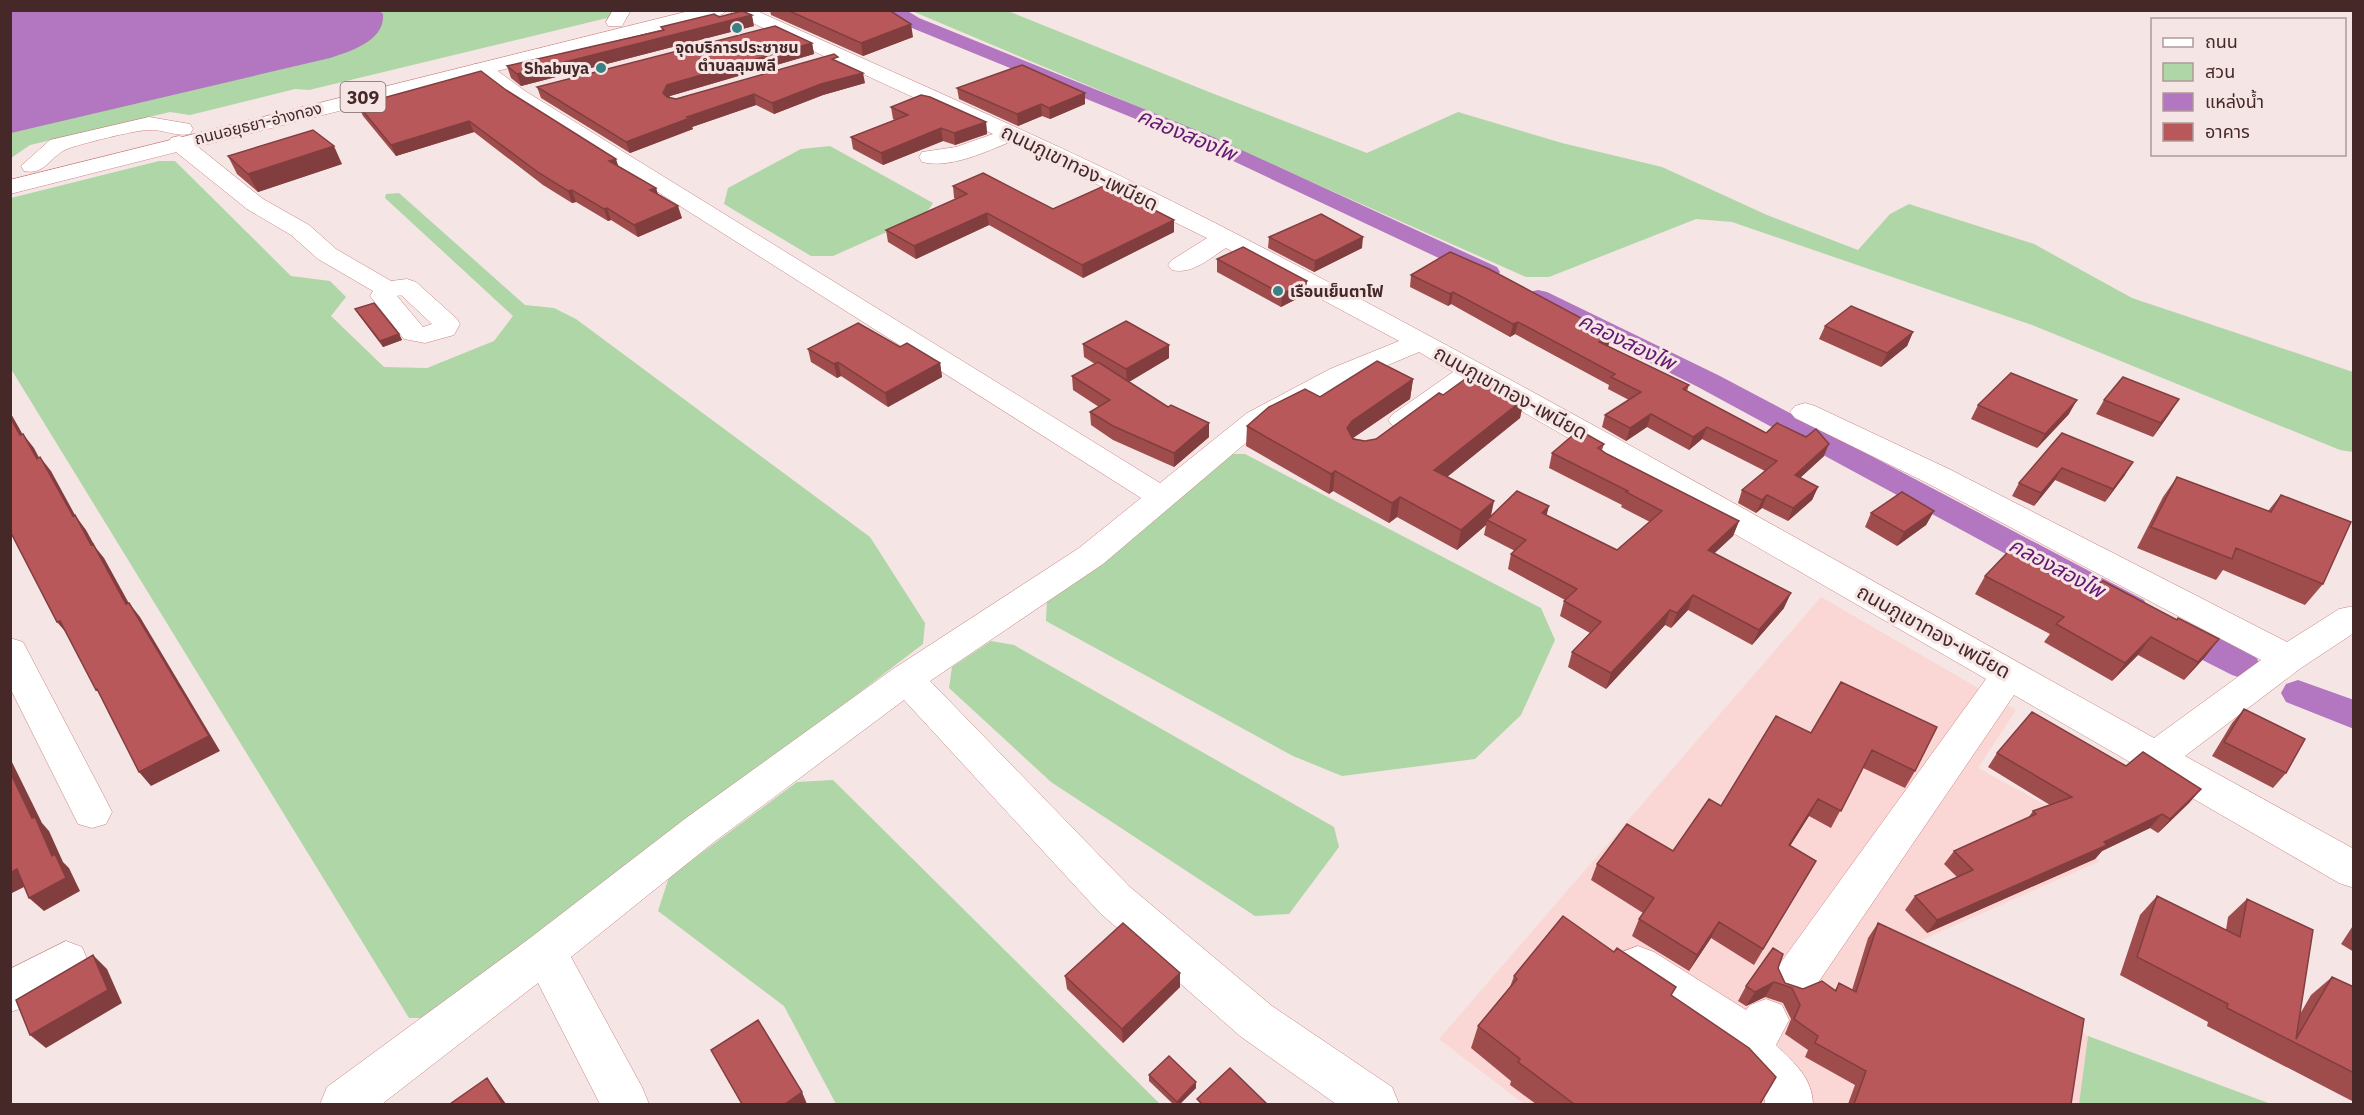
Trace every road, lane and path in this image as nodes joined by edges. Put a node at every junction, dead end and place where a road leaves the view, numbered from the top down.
1 (659, 10) edge
2 (717, 10) edge
3 (619, 16) edge
4 (742, 24) edge
5 (838, 55) junction
6 (806, 64) edge
7 (481, 68) junction
8 (1011, 134) junction
9 (181, 136) junction
10 (930, 157) dead end
11 (10, 171) edge
12 (10, 187) edge
13 (1225, 238) junction
14 (1182, 265) dead end
15 (387, 289) dead end
16 (1421, 342) junction
17 (1472, 371) junction
18 (1805, 412) dead end
19 (1381, 436) edge
20 (1161, 497) junction
21 (2351, 618) dead end
22 (10, 651) edge
23 (2288, 659) junction
24 (2009, 674) junction
25 (906, 679) junction
26 (2156, 757) junction
27 (92, 812) dead end
28 (2354, 870) edge
29 (545, 952) junction
30 (1619, 953) edge
31 (66, 961) dead end
32 (1793, 982) dead end
33 (10, 992) edge
34 (344, 1104) edge
35 (625, 1104) edge
36 (1375, 1104) edge
37 (1790, 1104) edge

1 - 3 street, ถนนอยุธยา-อ่างทอง / 309
2 - 7 street, ถนนอยุธยา-อ่างทอง / 309
3 - 9 street, ถนนอยุธยา-อ่างทอง / 309
4 - 5 street, ถนนภูเขาทอง-เพนียด
5 - 6 street
5 - 8 street, ถนนภูเขาทอง-เพนียด
7 - 9 street, ถนนอยุธยา-อ่างทอง / 309
7 - 20 street
8 - 10 street
8 - 13 street, ถนนภูเขาทอง-เพนียด
9 - 11 street
9 - 12 street, ถนนอยุธยา-อ่างทอง / 309
9 - 15 street
13 - 14 street
13 - 16 street, ถนนภูเขาทอง-เพนียด
16 - 17 street, ถนนภูเขาทอง-เพนียด
16 - 20 street
17 - 19 street
17 - 24 street, ถนนภูเขาทอง-เพนียด
18 - 23 street
20 - 25 street
21 - 23 street
22 - 27 street
23 - 26 street
24 - 26 street, ถนนภูเขาทอง-เพนียด
24 - 32 street
25 - 29 street
25 - 36 street
26 - 28 street, ถนนภูเขาทอง-เพนียด
29 - 34 street
29 - 35 street
30 - 37 street
31 - 33 street

